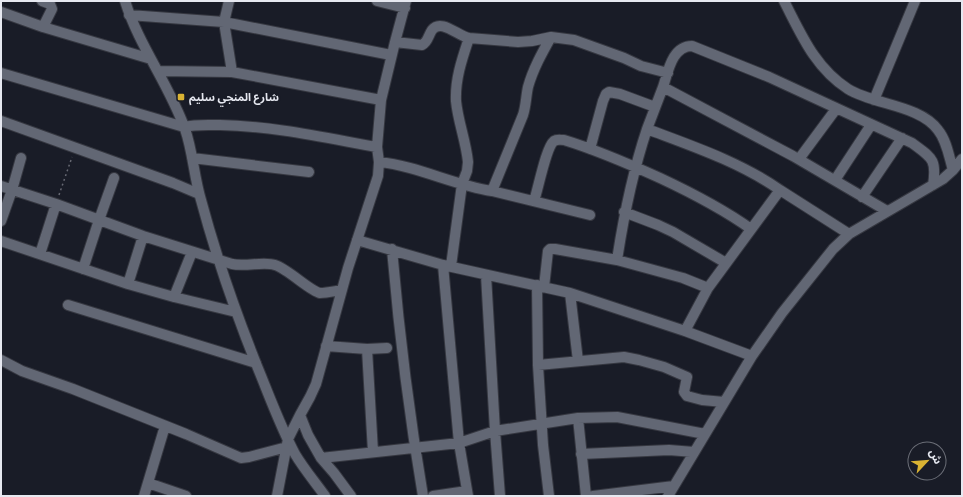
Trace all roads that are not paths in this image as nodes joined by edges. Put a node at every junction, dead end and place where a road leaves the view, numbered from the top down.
1 (42, 1) edge
2 (125, 1) edge
3 (229, 1) edge
4 (377, 1) edge
5 (784, 1) edge
6 (915, 1) edge
7 (406, 4) edge
8 (1, 12) edge
9 (129, 15) junction
10 (224, 22) junction
11 (43, 27) junction
12 (551, 37) junction
13 (469, 38) junction
14 (394, 42) junction
15 (391, 55) junction
16 (151, 59) junction
17 (158, 71) junction
18 (232, 72) junction
19 (1, 73) edge
20 (668, 73) junction
21 (663, 87) junction
22 (381, 100) junction
23 (874, 100) junction
24 (655, 107) junction
25 (836, 109) junction
26 (1, 121) edge
27 (871, 125) junction
28 (184, 127) junction
29 (647, 129) junction
30 (902, 138) junction
31 (377, 147) junction
32 (590, 149) junction
33 (22, 158) dead end
34 (192, 158) junction
35 (799, 159) junction
36 (962, 159) edge
37 (379, 162) junction
38 (635, 166) junction
39 (953, 170) junction
40 (309, 172) dead end
41 (114, 178) dead end
42 (835, 180) junction
43 (462, 184) junction
44 (933, 185) junction
45 (1, 186) edge
46 (12, 190) junction
47 (780, 190) junction
48 (492, 191) junction
49 (199, 194) junction
50 (862, 197) junction
51 (534, 201) junction
52 (56, 204) junction
53 (887, 211) junction
54 (624, 212) junction
55 (590, 215) dead end
56 (99, 220) junction
57 (1, 221) edge
58 (751, 229) junction
59 (849, 234) junction
60 (144, 236) junction
61 (357, 240) junction
62 (1, 241) edge
63 (392, 250) junction
64 (192, 252) junction
65 (40, 254) junction
66 (219, 260) junction
67 (617, 260) junction
68 (726, 263) junction
69 (447, 266) junction
70 (83, 269) junction
71 (486, 275) junction
72 (128, 284) junction
73 (541, 286) junction
74 (708, 288) junction
75 (342, 290) junction
76 (570, 293) junction
77 (174, 297) junction
78 (68, 305) dead end
79 (236, 312) junction
80 (685, 331) junction
81 (326, 346) junction
82 (387, 348) dead end
83 (367, 349) junction
84 (752, 356) junction
85 (1, 360) edge
86 (578, 361) junction
87 (256, 363) junction
88 (538, 365) junction
89 (724, 402) junction
90 (300, 415) junction
91 (578, 418) junction
92 (542, 424) junction
93 (165, 426) junction
94 (495, 431) junction
95 (705, 434) junction
96 (287, 443) junction
97 (459, 443) junction
98 (415, 448) junction
99 (373, 452) junction
100 (694, 452) junction
101 (581, 454) junction
102 (321, 458) junction
103 (148, 483) junction
104 (674, 486) junction
105 (468, 494) edge
106 (144, 496) edge
107 (186, 496) edge
108 (277, 496) edge
109 (325, 496) edge
110 (351, 496) edge
111 (423, 496) edge
112 (433, 496) edge
113 (500, 496) edge
114 (549, 496) edge
115 (586, 496) edge
116 (593, 496) edge
117 (668, 496) edge

1 - 11 street
2 - 9 street
3 - 10 street
4 - 7 street
5 - 23 street
6 - 23 street
7 - 14 street
8 - 11 street
9 - 10 street
9 - 16 street
10 - 15 street
10 - 18 street
11 - 16 street
12 - 13 street
12 - 20 street
12 - 48 street
13 - 14 street
13 - 43 street
14 - 15 street
15 - 22 street
16 - 17 street
17 - 18 street
17 - 28 street
18 - 22 street
19 - 28 street
20 - 21 street
20 - 25 street
21 - 24 street
21 - 35 street
22 - 31 street
23 - 39 street
24 - 29 street
24 - 32 street
25 - 27 street
25 - 35 street
26 - 49 street
27 - 30 street
27 - 42 street
28 - 31 street
28 - 34 street
29 - 38 street
29 - 47 street
30 - 44 street
30 - 50 street
31 - 37 street
32 - 38 street
32 - 51 street
33 - 46 street
34 - 40 street
34 - 49 street
35 - 42 street
36 - 39 street
37 - 43 street
37 - 61 street
38 - 54 street
38 - 58 street
39 - 44 street
41 - 56 street
42 - 50 street
43 - 48 street
43 - 69 street
44 - 53 street
45 - 46 street
46 - 52 street
46 - 57 street
47 - 58 street
47 - 59 street
48 - 51 street
49 - 66 street
50 - 53 street
51 - 55 street
52 - 56 street
52 - 65 street
53 - 59 street
54 - 67 street
54 - 68 street
56 - 60 street
56 - 70 street
58 - 68 street
59 - 84 street
60 - 64 street
60 - 72 street
61 - 63 street
61 - 75 street
62 - 65 street
63 - 69 street
63 - 98 street
64 - 66 street
64 - 77 street
65 - 70 street
66 - 75 street
66 - 79 street
67 - 73 street
67 - 74 street
68 - 74 street
69 - 71 street
69 - 97 street
70 - 72 street
71 - 73 street
71 - 94 street
72 - 77 street
73 - 76 street
73 - 88 street
74 - 80 street
75 - 81 street
76 - 80 street
76 - 86 street
77 - 79 street
78 - 87 street
79 - 87 street
80 - 84 street
81 - 83 street
81 - 90 street
82 - 83 street
83 - 99 street
84 - 89 street
85 - 93 street
86 - 88 street
86 - 89 street
87 - 96 street
88 - 92 street
89 - 95 street
90 - 96 street
90 - 102 street
91 - 92 street
91 - 95 street
91 - 101 street
92 - 94 street
92 - 114 street
93 - 96 street
93 - 103 street
94 - 97 street
94 - 113 street
95 - 100 street
96 - 108 street
96 - 109 street
97 - 98 street
97 - 105 street
98 - 99 street
98 - 111 street
99 - 102 street
100 - 101 street
100 - 104 street
101 - 115 street
102 - 110 street
103 - 106 street
103 - 107 street
104 - 116 street
104 - 117 street
105 - 112 street

